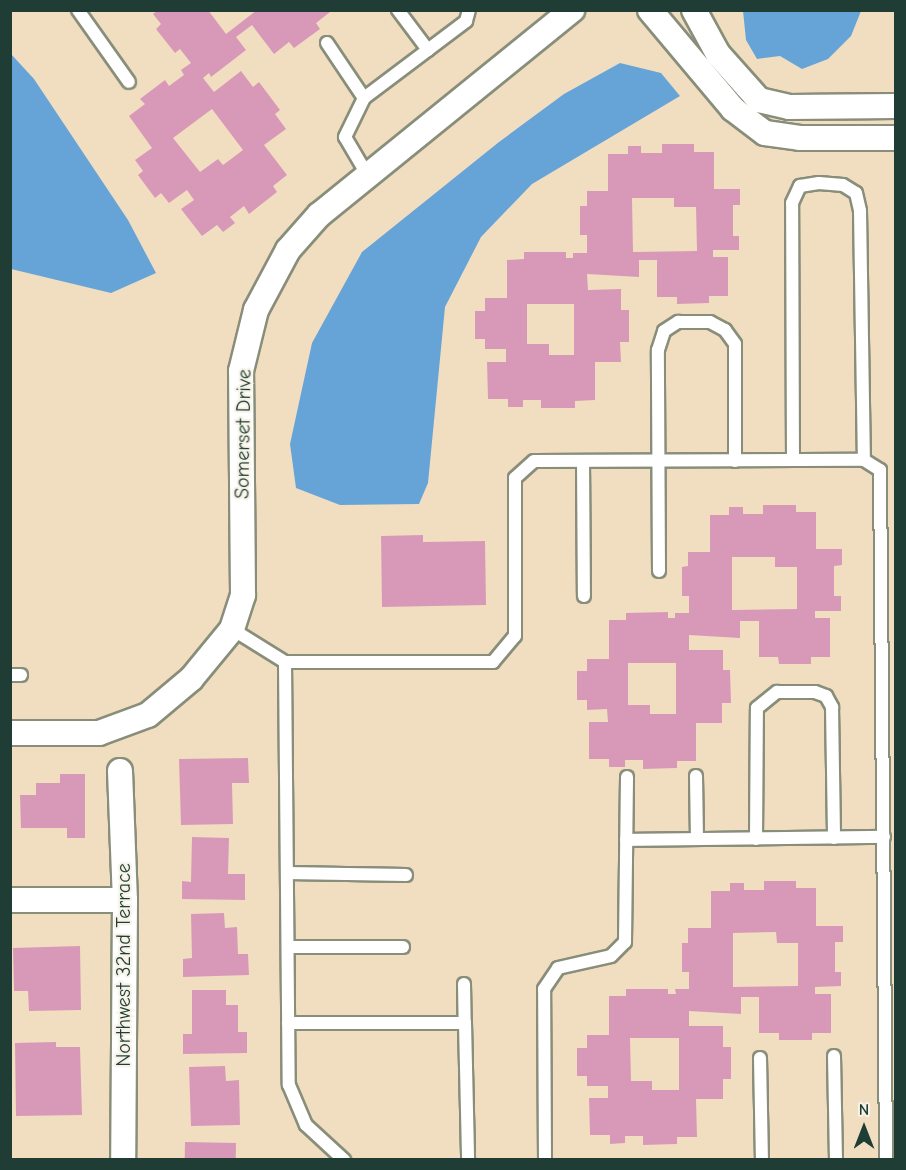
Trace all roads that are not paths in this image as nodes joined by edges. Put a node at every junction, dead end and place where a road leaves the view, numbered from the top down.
1 (78, 10) edge
2 (398, 10) edge
3 (469, 10) edge
4 (572, 10) edge
5 (650, 10) edge
6 (694, 10) edge
7 (327, 43) dead end
8 (428, 50) junction
9 (129, 82) dead end
10 (364, 98) junction
11 (896, 106) edge
12 (896, 138) edge
13 (368, 176) junction
14 (793, 460) junction
15 (864, 460) junction
16 (583, 461) junction
17 (659, 461) junction
18 (735, 461) junction
19 (659, 571) dead end
20 (584, 596) dead end
21 (232, 629) junction
22 (285, 662) junction
23 (10, 733) edge
24 (120, 771) dead end
25 (696, 776) dead end
26 (627, 777) dead end
27 (884, 837) junction
28 (834, 838) junction
29 (697, 839) junction
30 (756, 839) junction
31 (626, 840) junction
32 (287, 873) junction
33 (406, 875) dead end
34 (10, 900) edge
35 (125, 900) junction
36 (288, 947) junction
37 (403, 947) dead end
38 (464, 984) dead end
39 (288, 1023) junction
40 (465, 1023) junction
41 (834, 1056) dead end
42 (760, 1058) dead end
43 (123, 1160) edge
44 (344, 1160) edge
45 (468, 1160) edge
46 (545, 1160) edge
47 (762, 1160) edge
48 (836, 1160) edge
49 (886, 1160) edge

1 - 9 lane
2 - 8 lane
3 - 8 lane
4 - 13 street, Somerset Drive
5 - 12 street
6 - 11 street
7 - 10 lane
8 - 10 lane
10 - 13 lane
13 - 21 street, Somerset Drive
14 - 15 lane
14 - 15 lane
14 - 18 lane
15 - 27 lane
16 - 17 lane
16 - 20 lane
16 - 22 lane
17 - 18 lane
17 - 18 lane
17 - 19 lane
21 - 22 lane
21 - 23 street, Somerset Drive
22 - 32 lane
24 - 35 street, Northwest 32nd Terrace
25 - 29 lane
26 - 31 lane
27 - 28 lane
27 - 49 lane
28 - 30 lane
28 - 30 lane
29 - 30 lane
29 - 31 lane
31 - 46 lane
32 - 33 lane
32 - 36 lane
34 - 35 street
35 - 43 street, Northwest 32nd Terrace
36 - 37 lane
36 - 39 lane
38 - 40 lane
39 - 40 lane
39 - 44 lane
40 - 45 lane
41 - 48 lane
42 - 47 lane

